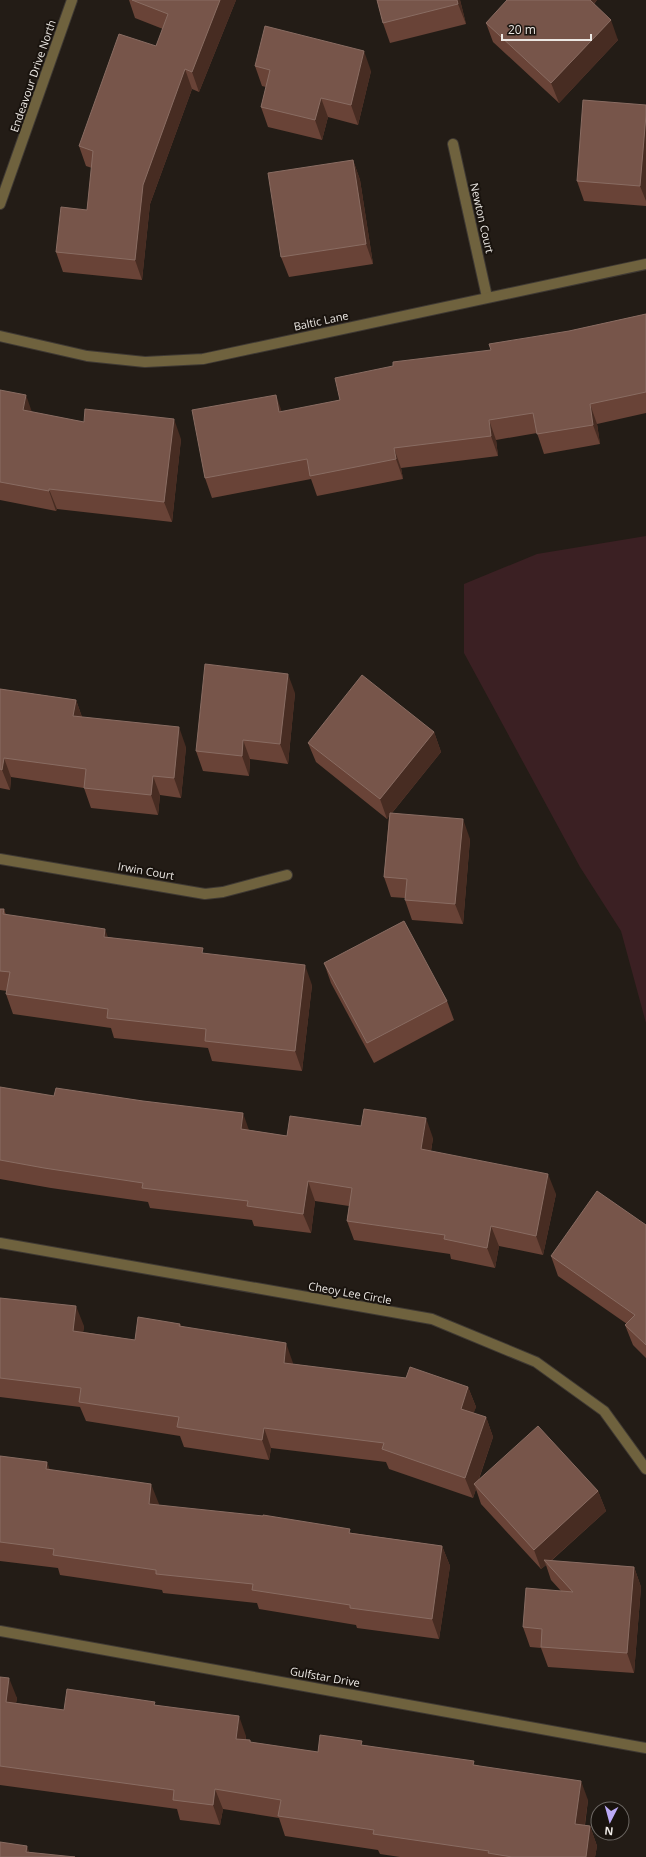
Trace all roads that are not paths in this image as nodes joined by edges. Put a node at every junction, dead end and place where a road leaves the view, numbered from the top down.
1 (72, 0) edge
2 (453, 144) dead end
3 (0, 204) edge
4 (646, 264) edge
5 (487, 297) junction
6 (0, 336) edge
7 (0, 858) edge
8 (287, 875) dead end
9 (0, 1243) edge
10 (646, 1470) edge
11 (0, 1631) edge
12 (646, 1748) edge

1 - 3 street, Endeavour Drive North
2 - 5 street, Newton Court
4 - 5 street, Baltic Lane
5 - 6 street, Baltic Lane
7 - 8 street, Irwin Court
9 - 10 street, Cheoy Lee Circle
11 - 12 street, Gulfstar Drive

